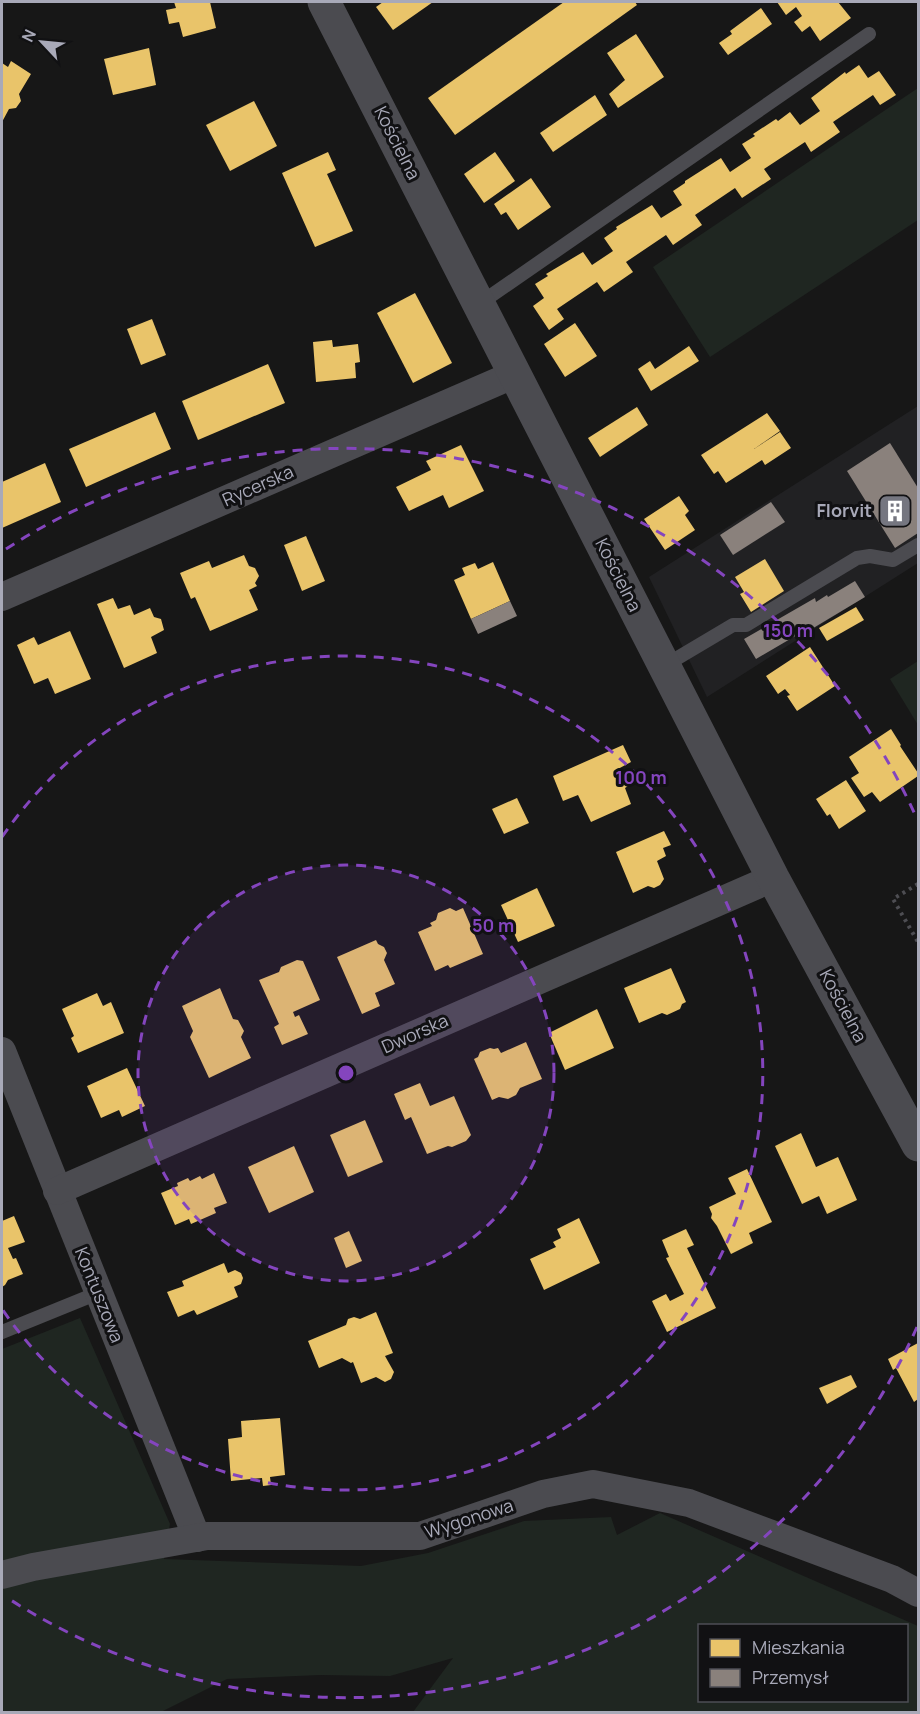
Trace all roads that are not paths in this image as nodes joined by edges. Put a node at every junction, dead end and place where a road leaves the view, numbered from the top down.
1 (324, 2) edge
2 (869, 34) dead end
3 (479, 304) junction
4 (515, 374) junction
5 (918, 545) edge
6 (2, 597) edge
7 (664, 666) junction
8 (773, 878) junction
9 (3, 1060) edge
10 (918, 1145) edge
11 (57, 1191) junction
12 (98, 1293) junction
13 (2, 1332) edge
14 (197, 1538) junction
15 (2, 1575) edge
16 (918, 1593) edge

1 - 3 street, Kościelna
2 - 3 lane
3 - 4 street, Kościelna
4 - 6 street, Rycerska
4 - 7 street, Kościelna
5 - 7 lane
7 - 8 street, Kościelna
8 - 10 street, Kościelna
8 - 11 street, Dworska
9 - 11 street, Kontuszowa
11 - 12 street, Kontuszowa
12 - 13 lane
12 - 14 street, Kontuszowa
14 - 15 street, Wygonowa
14 - 16 street, Wygonowa

